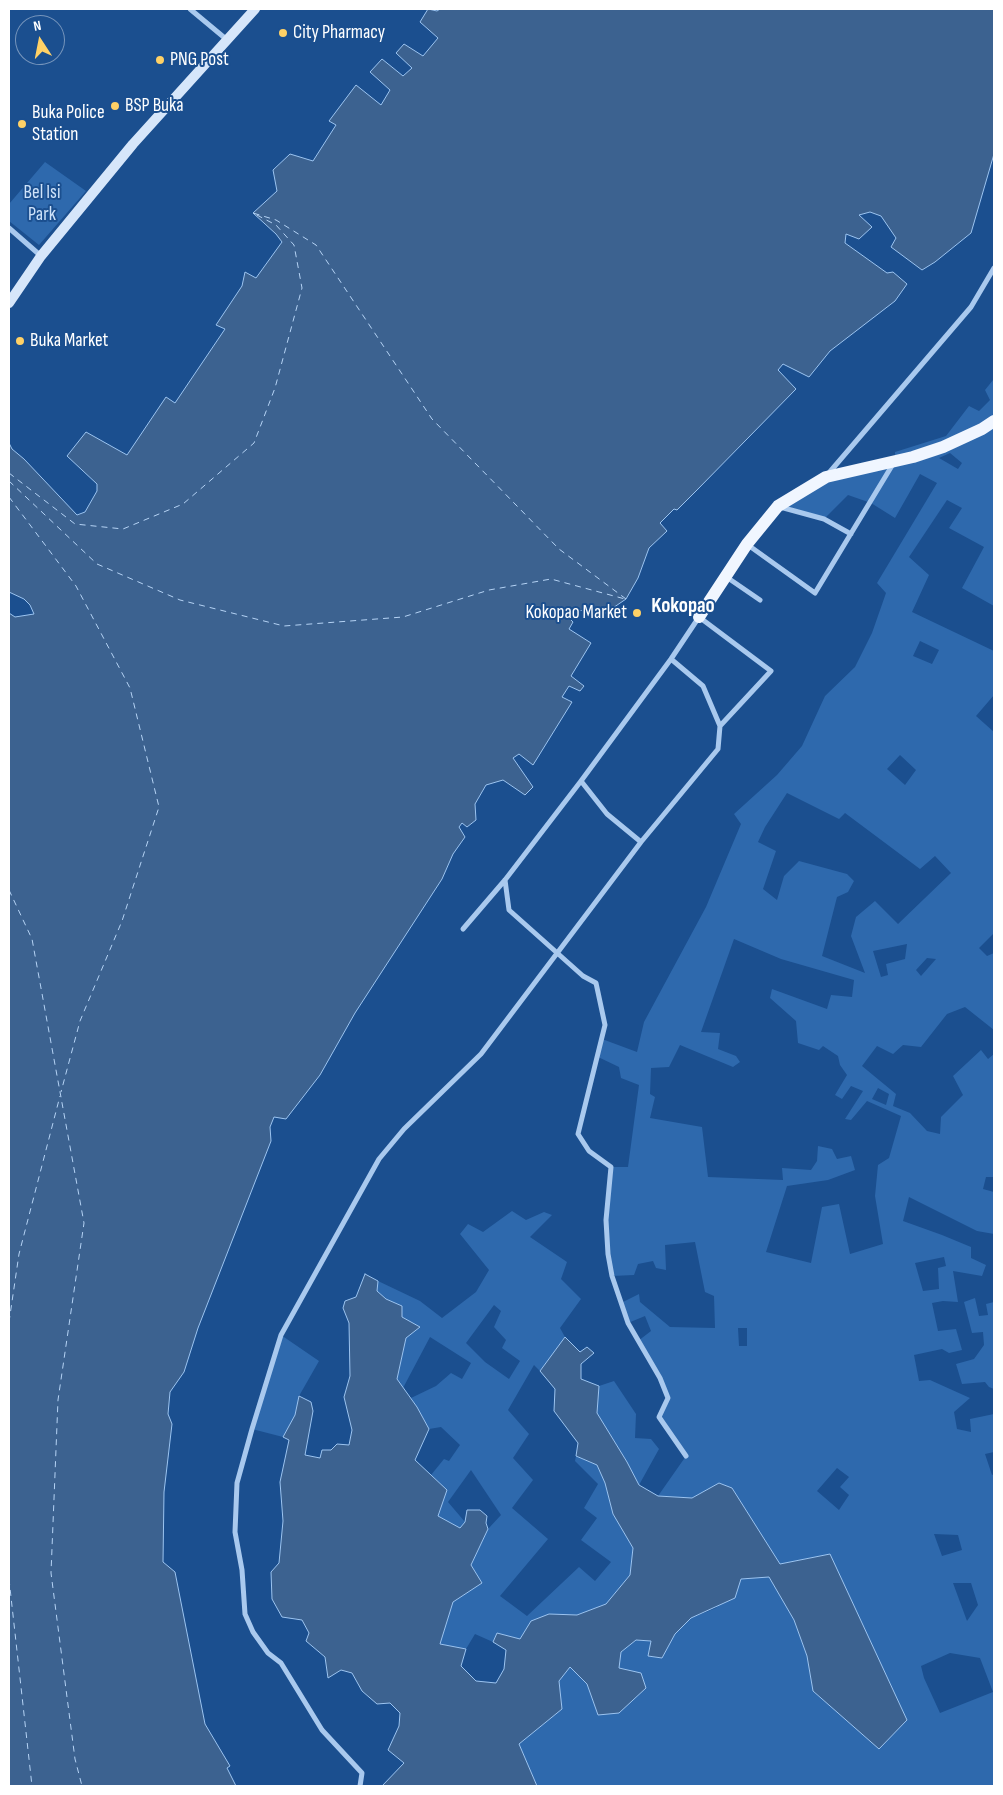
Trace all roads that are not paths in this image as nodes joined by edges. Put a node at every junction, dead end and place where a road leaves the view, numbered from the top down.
1 (190, 9) edge
2 (255, 9) edge
3 (226, 39) junction
4 (9, 228) edge
5 (41, 256) junction
6 (994, 268) edge
7 (9, 303) edge
8 (994, 421) edge
9 (895, 461) junction
10 (826, 477) junction
11 (778, 506) junction
12 (851, 534) junction
13 (748, 544) junction
14 (725, 576) junction
15 (760, 600) dead end
16 (699, 618) junction
17 (671, 659) junction
18 (720, 726) junction
19 (580, 781) junction
20 (641, 842) junction
21 (505, 880) junction
22 (463, 928) dead end
23 (558, 954) junction
24 (686, 1456) dead end
25 (360, 1786) edge

1 - 3 street
2 - 3 main road
3 - 5 main road
4 - 5 street
5 - 7 main road
6 - 10 street
8 - 9 main road
9 - 10 main road
9 - 12 street
10 - 11 main road
11 - 12 street
11 - 13 main road
12 - 13 street
13 - 14 main road
14 - 15 street
14 - 16 main road
16 - 17 street
16 - 18 street
17 - 18 street
17 - 19 street
18 - 20 street
19 - 20 street
19 - 21 street
20 - 23 street
21 - 22 street
21 - 23 street
23 - 24 street
23 - 25 street

